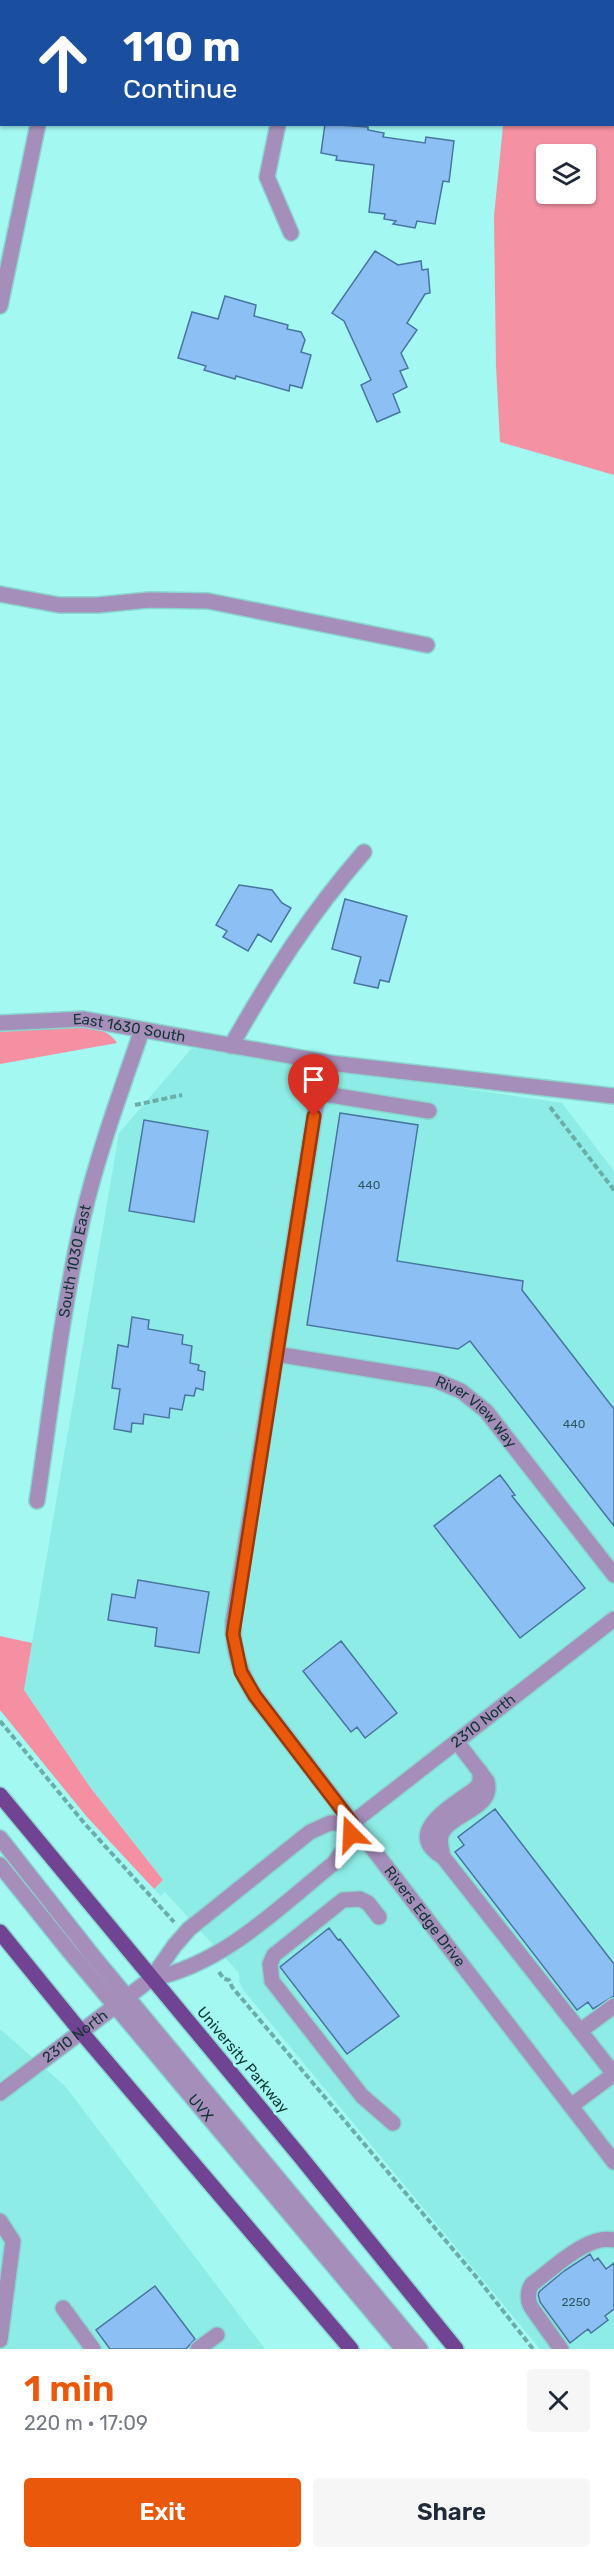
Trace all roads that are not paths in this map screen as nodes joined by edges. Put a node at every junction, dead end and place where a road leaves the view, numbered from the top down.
1 (38, 126) edge
2 (278, 126) edge
3 (291, 233) dead end
4 (0, 306) edge
5 (0, 594) edge
6 (427, 645) dead end
7 (364, 852) dead end
8 (0, 1023) edge
9 (142, 1030) junction
10 (231, 1046) junction
11 (614, 1096) edge
12 (429, 1111) dead end
13 (276, 1354) junction
14 (37, 1501) dead end
15 (614, 1575) edge
16 (614, 1619) edge
17 (458, 1742) junction
18 (0, 1795) edge
19 (352, 1823) junction
20 (0, 1838) edge
21 (0, 1865) edge
22 (379, 1917) dead end
23 (0, 1932) edge
24 (152, 1980) junction
25 (122, 2002) junction
26 (614, 2006) edge
27 (580, 2031) junction
28 (82, 2033) junction
29 (614, 2074) edge
30 (0, 2093) edge
31 (571, 2106) junction
32 (393, 2123) dead end
33 (614, 2162) edge
34 (0, 2221) edge
35 (614, 2240) edge
36 (63, 2308) dead end
37 (217, 2335) dead end
38 (0, 2340) edge
39 (93, 2349) edge
40 (198, 2349) edge
41 (351, 2349) edge
42 (403, 2349) edge
43 (420, 2349) edge
44 (456, 2349) edge
45 (561, 2349) edge

1 - 4 street
2 - 3 street
5 - 6 street
7 - 10 street
8 - 9 street, East 1630 South
9 - 10 street, East 1630 South
9 - 14 street, South 1030 East
10 - 11 street, East 1630 South
12 - 13 street, Rivers Edge Drive
13 - 15 street, River View Way
13 - 19 street, Rivers Edge Drive
16 - 17 street, 2310 North
17 - 19 street, 2310 North
17 - 27 street
18 - 24 main road, University Parkway
19 - 24 street, 2310 North
19 - 24 street, 2310 North
19 - 31 street, Rivers Edge Drive
20 - 25 street
21 - 25 street, UVX
22 - 32 street
23 - 28 main road
24 - 25 street, 2310 North
24 - 44 main road, University Parkway
25 - 28 street, 2310 North
25 - 42 street, UVX
25 - 43 street
26 - 27 street
27 - 29 street
28 - 30 street, 2310 North
28 - 41 main road
29 - 31 street
31 - 33 street, Rivers Edge Drive
34 - 38 street
35 - 45 street
36 - 39 street
37 - 40 street

